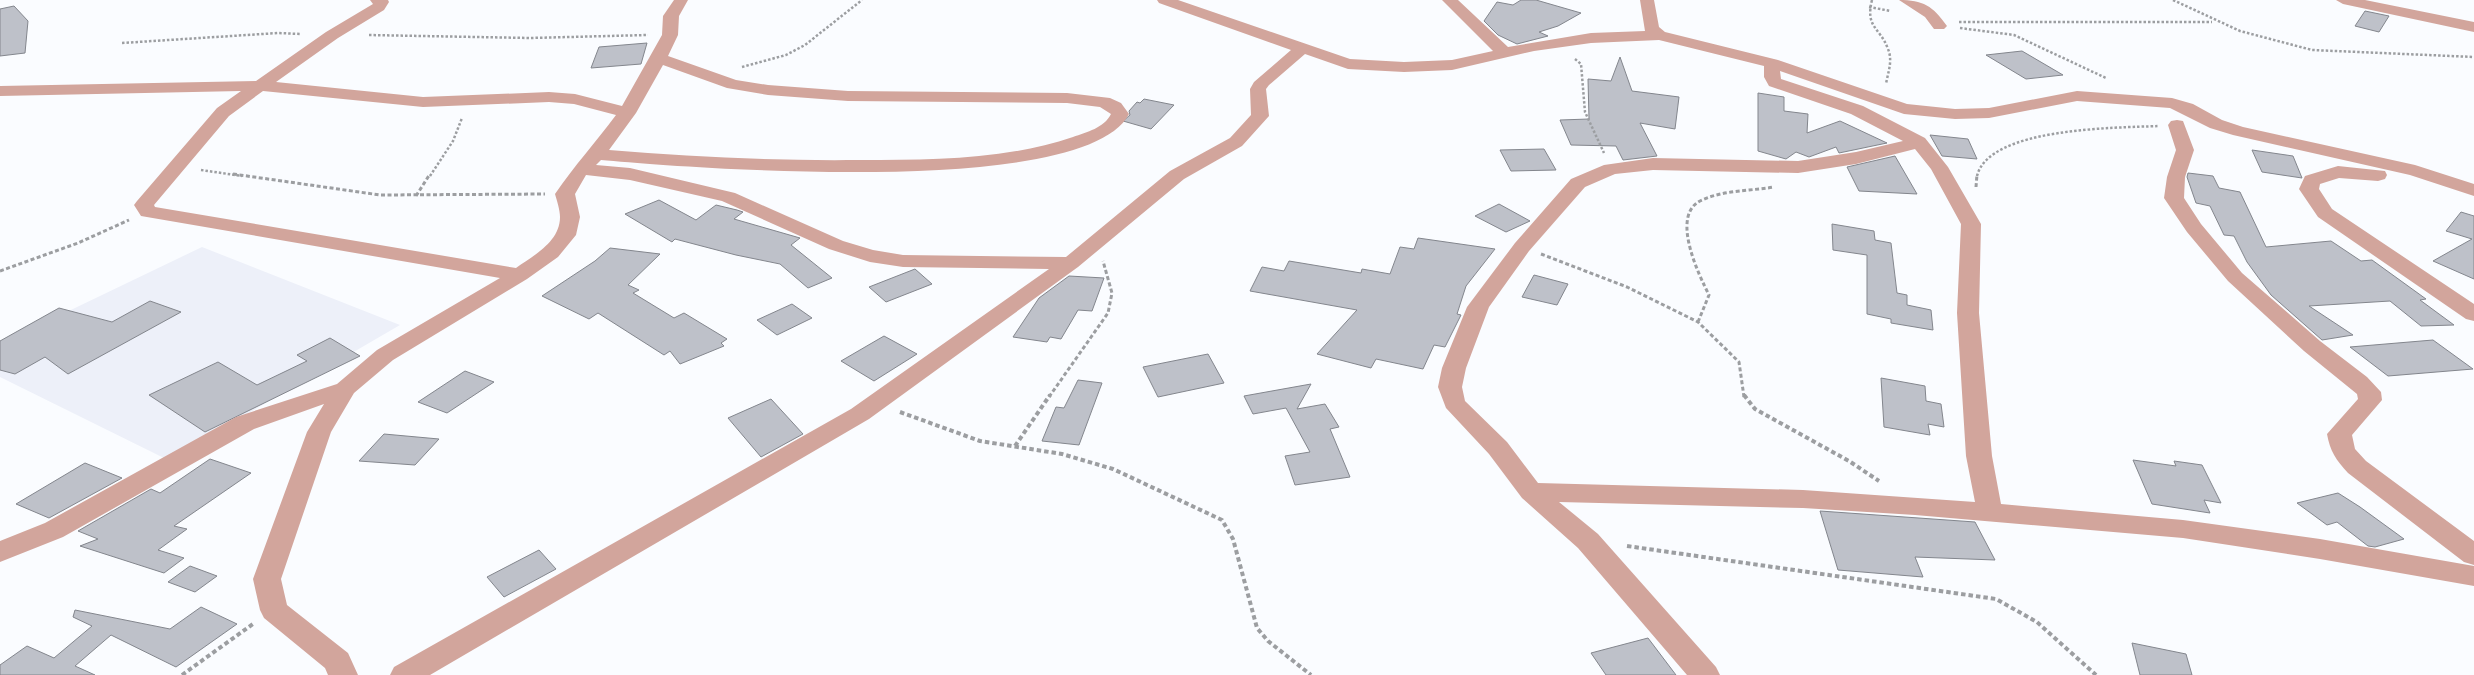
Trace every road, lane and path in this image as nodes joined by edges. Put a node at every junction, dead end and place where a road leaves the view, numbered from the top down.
1 (377, 0) edge
2 (681, 0) edge
3 (862, 0) edge
4 (1164, 0) edge
5 (1450, 0) edge
6 (1648, 0) edge
7 (1872, 0) edge
8 (1906, 0) edge
9 (2173, 0) edge
10 (2344, 0) edge
11 (1869, 7) junction
12 (1892, 11) dead end
13 (2213, 22) junction
14 (1938, 24) junction
15 (2474, 27) edge
16 (332, 35) junction
17 (670, 35) junction
18 (1659, 35) junction
19 (122, 43) dead end
20 (1558, 43) junction
21 (1302, 48) junction
22 (1505, 53) junction
23 (2474, 57) edge
24 (660, 58) junction
25 (1772, 63) junction
26 (706, 76) junction
27 (2111, 81) dead end
28 (262, 86) junction
29 (0, 91) edge
30 (465, 102) junction
31 (1884, 102) junction
32 (627, 113) junction
33 (2176, 125) joint
34 (1919, 142) junction
35 (589, 162) junction
36 (175, 166) junction
37 (1798, 167) junction
38 (1611, 169) junction
39 (2474, 190) edge
40 (565, 194) junction
41 (416, 196) junction
42 (2474, 198) edge
43 (148, 212) junction
44 (1970, 224) junction
45 (1097, 242) junction
46 (1522, 247) junction
47 (1071, 262) junction
48 (0, 271) edge
49 (520, 275) junction
50 (2474, 314) edge
51 (1698, 322) junction
52 (345, 389) junction
53 (876, 403) junction
54 (1015, 446) junction
55 (1882, 484) dead end
56 (1531, 492) junction
57 (1990, 514) junction
58 (1588, 541) junction
59 (0, 552) edge
60 (2474, 555) edge
61 (2474, 576) edge
62 (274, 610) junction
63 (182, 675) edge
64 (343, 675) edge
65 (405, 675) edge
66 (1311, 675) edge
67 (1705, 675) edge
68 (2096, 675) edge

1 - 16 street
2 - 17 street
3 - 26 path
4 - 21 street
5 - 22 street
6 - 18 street
7 - 11 path
8 - 14 street
9 - 13 path
10 - 15 street
11 - 12 path
11 - 31 path
13 - 14 path
13 - 23 path
14 - 27 path
16 - 17 path
16 - 19 path
16 - 28 street
17 - 24 street
18 - 20 street
18 - 25 street
20 - 22 street
20 - 38 path
21 - 22 street
21 - 45 street
24 - 26 street
24 - 32 street
25 - 31 street
25 - 34 street
26 - 35 street
28 - 29 street
28 - 30 street
28 - 36 street
30 - 32 street
30 - 41 path
31 - 39 street
32 - 35 street
33 - 44 path
33 - 60 street
34 - 37 street
34 - 44 street
35 - 40 street
35 - 47 street
36 - 41 path
36 - 43 street
37 - 38 street
37 - 51 path
38 - 46 street
40 - 41 path
40 - 49 street
42 - 50 street
43 - 48 path
43 - 49 street
44 - 57 street
45 - 47 street
45 - 54 path
46 - 51 path
46 - 56 street
47 - 53 street
49 - 52 street
51 - 55 path
52 - 59 street
52 - 62 street
53 - 54 path
53 - 65 street
54 - 66 path
56 - 57 street
56 - 58 street
57 - 61 street
58 - 67 street
58 - 68 path
62 - 63 path
62 - 64 street

